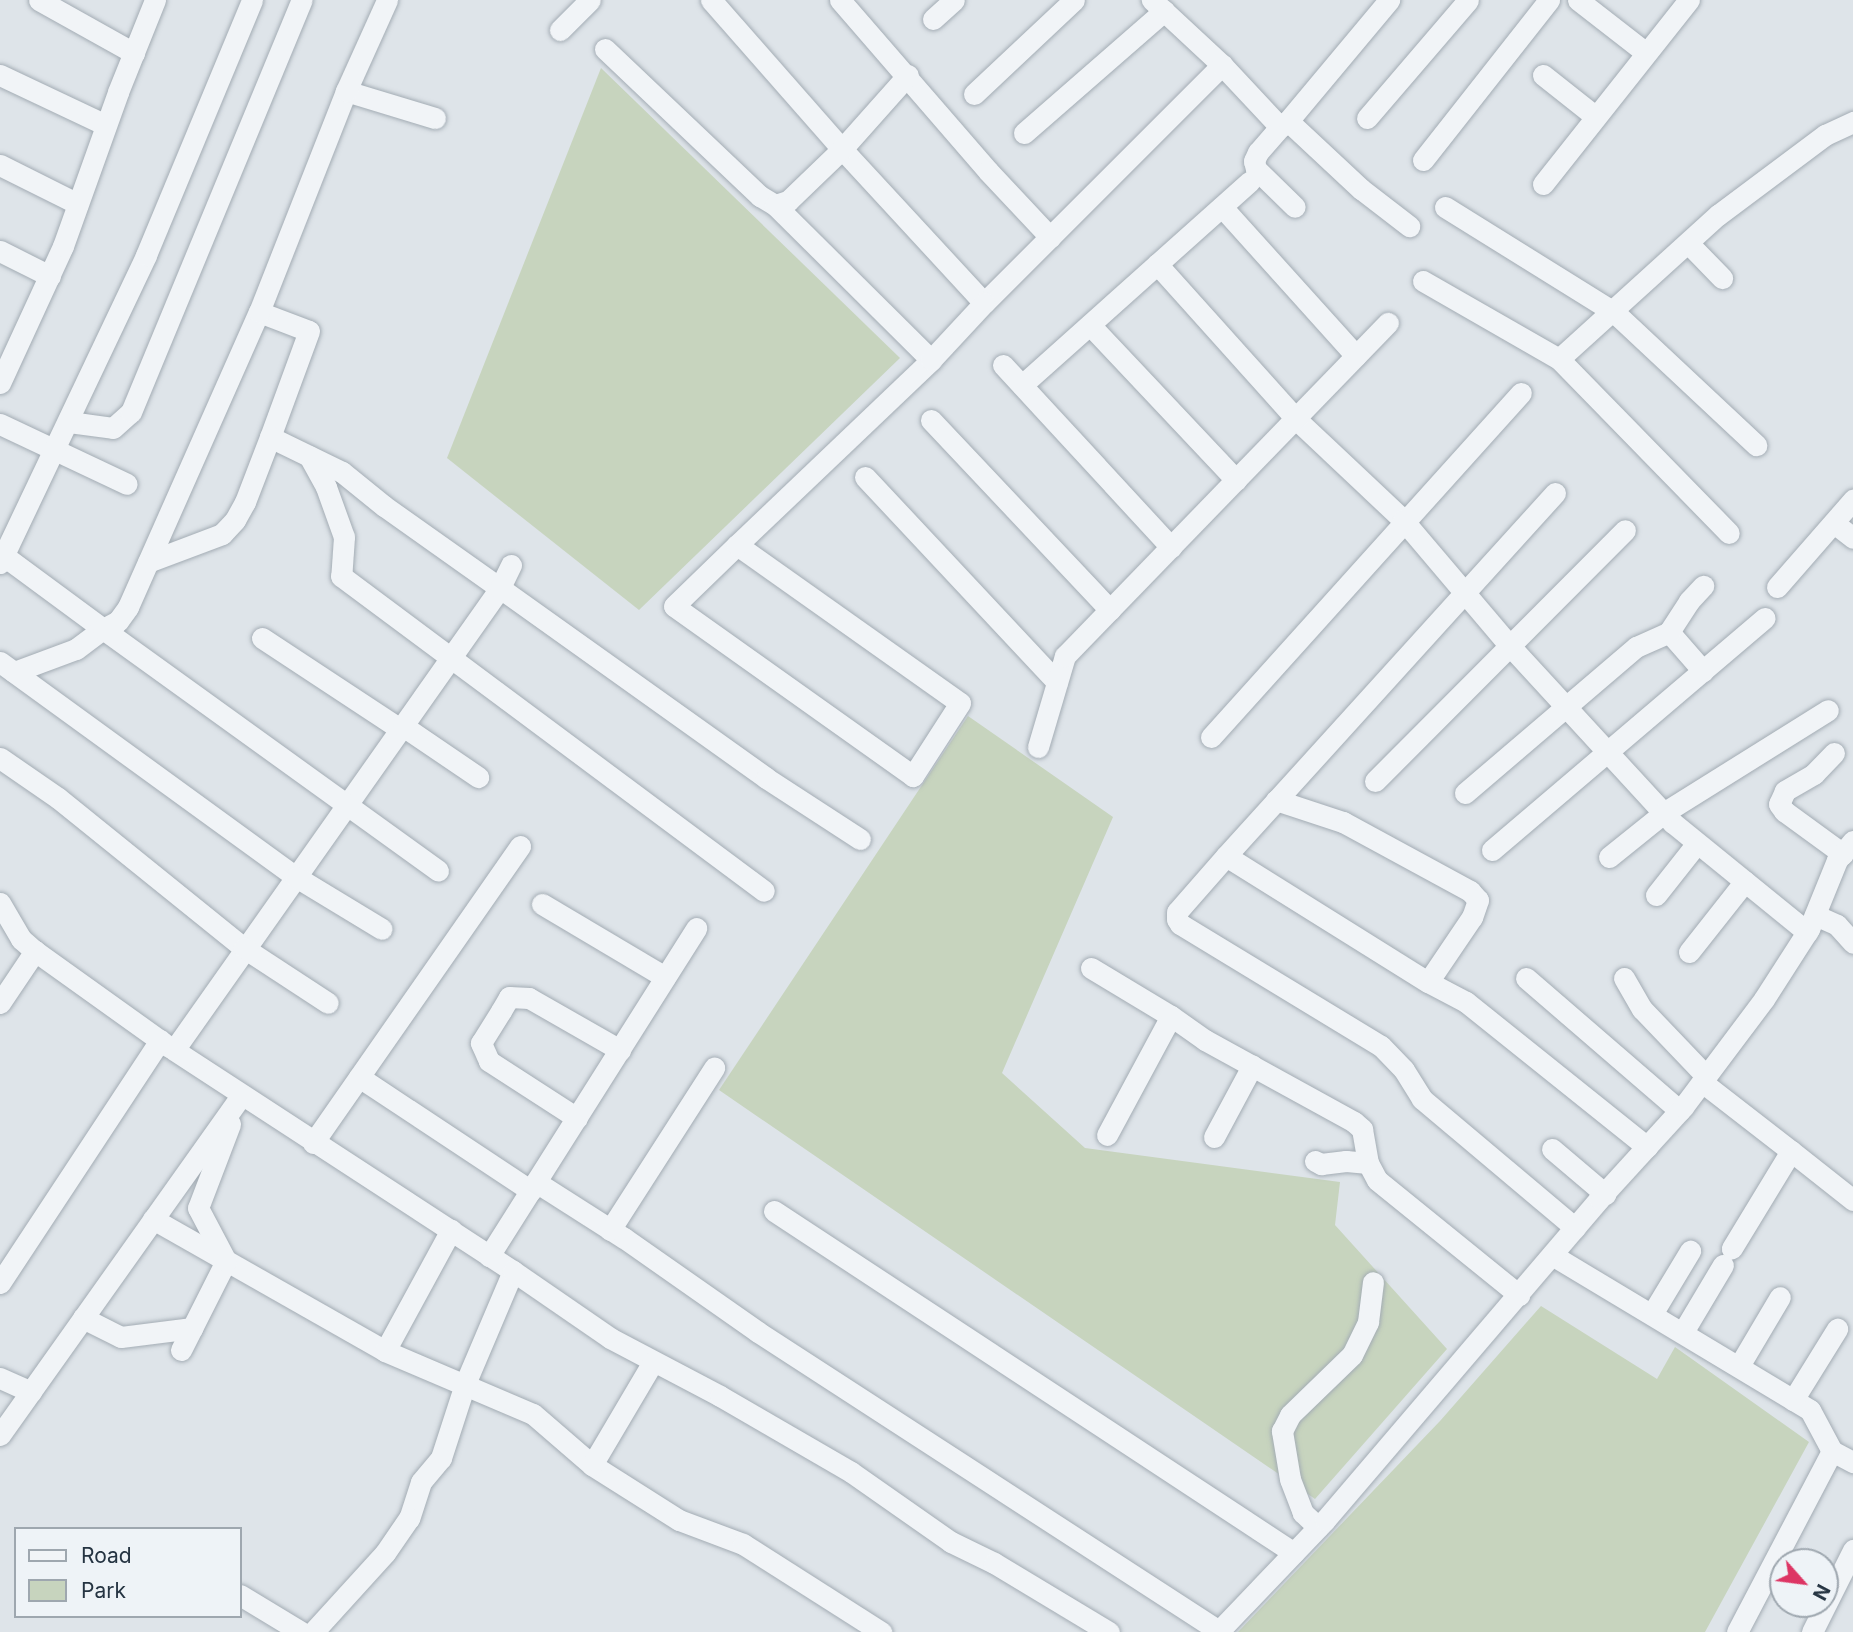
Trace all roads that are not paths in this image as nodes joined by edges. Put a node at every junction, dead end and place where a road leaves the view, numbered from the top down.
1 (38, 0) edge
2 (155, 0) edge
3 (252, 0) edge
4 (302, 0) edge
5 (387, 0) edge
6 (590, 0) edge
7 (711, 0) edge
8 (841, 0) edge
9 (954, 0) edge
10 (1074, 0) edge
11 (1389, 0) edge
12 (1468, 0) edge
13 (1549, 0) edge
14 (1578, 0) edge
15 (1689, 0) edge
16 (1158, 5) edge
17 (64, 6) edge
18 (933, 19) dead end
19 (560, 30) dead end
20 (606, 49) dead end
21 (134, 52) junction
22 (1646, 53) junction
23 (1222, 65) junction
24 (0, 75) edge
25 (908, 75) junction
26 (1543, 75) dead end
27 (346, 91) junction
28 (974, 94) dead end
29 (1595, 116) junction
30 (435, 118) dead end
31 (1367, 118) dead end
32 (1853, 122) edge
33 (1284, 124) junction
34 (106, 125) junction
35 (1024, 133) dead end
36 (842, 149) junction
37 (1423, 160) dead end
38 (0, 165) edge
39 (1249, 182) dead end
40 (1543, 184) dead end
41 (78, 204) junction
42 (775, 205) junction
43 (1222, 207) junction
44 (1295, 207) dead end
45 (1445, 207) dead end
46 (1409, 226) dead end
47 (1050, 237) junction
48 (1688, 243) junction
49 (0, 251) edge
50 (1157, 264) junction
51 (50, 276) junction
52 (1722, 278) dead end
53 (1423, 281) dead end
54 (984, 303) junction
55 (259, 312) junction
56 (1614, 312) junction
57 (1388, 323) dead end
58 (1090, 325) junction
59 (9, 338) edge
60 (1356, 356) junction
61 (1559, 359) junction
62 (931, 360) junction
63 (1003, 365) dead end
64 (0, 383) edge
65 (1022, 385) junction
66 (1521, 393) dead end
67 (1296, 419) junction
68 (931, 420) dead end
69 (69, 422) junction
70 (0, 424) edge
71 (270, 437) junction
72 (1756, 444) dead end
73 (55, 449) junction
74 (309, 456) junction
75 (865, 477) dead end
76 (1236, 480) junction
77 (127, 484) dead end
78 (1555, 493) dead end
79 (1853, 500) edge
80 (1403, 520) junction
81 (1834, 523) junction
82 (1625, 530) dead end
83 (1729, 533) dead end
84 (1853, 538) edge
85 (737, 545) junction
86 (1171, 547) junction
87 (2, 558) edge
88 (148, 562) junction
89 (511, 565) dead end
90 (1703, 586) dead end
91 (1777, 587) dead end
92 (500, 588) junction
93 (1462, 593) junction
94 (1110, 610) junction
95 (1765, 618) dead end
96 (103, 629) junction
97 (1669, 632) junction
98 (262, 638) dead end
99 (1510, 646) junction
100 (451, 658) junction
101 (7, 667) edge
102 (1703, 671) junction
103 (1057, 682) junction
104 (1565, 707) junction
105 (1828, 710) dead end
106 (402, 727) junction
107 (1211, 737) dead end
108 (1038, 747) dead end
109 (1834, 752) dead end
110 (1607, 753) junction
111 (0, 758) edge
112 (478, 777) dead end
113 (1374, 781) dead end
114 (1465, 793) dead end
115 (1276, 800) junction
116 (345, 806) junction
117 (1665, 812) junction
118 (860, 839) dead end
119 (1697, 842) junction
120 (520, 846) dead end
121 (1848, 847) edge
122 (1492, 850) dead end
123 (1226, 856) junction
124 (1609, 857) dead end
125 (438, 871) dead end
126 (296, 877) junction
127 (1745, 881) junction
128 (764, 891) dead end
129 (1656, 895) dead end
130 (0, 903) edge
131 (542, 904) dead end
132 (1811, 924) junction
133 (15, 928) junction
134 (696, 928) dead end
135 (382, 929) dead end
136 (1853, 943) edge
137 (0, 944) edge
138 (244, 948) junction
139 (35, 951) junction
140 (1689, 953) dead end
141 (1091, 968) dead end
142 (665, 977) junction
143 (1527, 978) dead end
144 (1624, 978) dead end
145 (1427, 982) junction
146 (0, 1003) edge
147 (328, 1003) dead end
148 (1171, 1016) junction
149 (167, 1045) junction
150 (620, 1050) junction
151 (1252, 1066) junction
152 (714, 1068) dead end
153 (359, 1077) junction
154 (1704, 1079) junction
155 (241, 1096) junction
156 (1680, 1111) junction
157 (576, 1118) junction
158 (1107, 1135) dead end
159 (1214, 1137) dead end
160 (313, 1143) junction
161 (1647, 1147) junction
162 (1552, 1149) dead end
163 (1791, 1151) junction
164 (1315, 1161) dead end
165 (1368, 1163) junction
166 (533, 1186) junction
167 (1605, 1194) junction
168 (1853, 1200) edge
169 (774, 1211) dead end
170 (153, 1219) junction
171 (1575, 1228) junction
172 (451, 1230) junction
173 (610, 1230) junction
174 (1689, 1251) dead end
175 (1552, 1255) junction
176 (489, 1256) junction
177 (226, 1261) junction
178 (513, 1271) junction
179 (1373, 1282) dead end
180 (0, 1283) edge
181 (1519, 1294) junction
182 (1780, 1297) dead end
183 (1652, 1314) junction
184 (83, 1318) junction
185 (192, 1328) junction
186 (1837, 1329) dead end
187 (1684, 1332) junction
188 (181, 1350) dead end
189 (385, 1351) junction
190 (653, 1363) junction
191 (1739, 1366) junction
192 (0, 1378) edge
193 (465, 1384) junction
194 (31, 1392) junction
195 (1793, 1400) junction
196 (0, 1435) edge
197 (1832, 1451) junction
198 (1853, 1462) edge
199 (592, 1465) junction
200 (1318, 1527) junction
201 (1853, 1550) edge
202 (1294, 1553) junction
203 (242, 1596) edge
204 (1218, 1631) edge
205 (301, 1632) edge
206 (313, 1632) edge
207 (881, 1632) edge
208 (1108, 1632) edge
209 (1737, 1632) edge
210 (1812, 1632) edge

1 - 17 street
2 - 21 street
3 - 69 street
4 - 69 street
5 - 27 street
6 - 19 street
7 - 36 street
8 - 25 street
9 - 18 street
10 - 28 street
11 - 33 street
12 - 31 street
13 - 37 street
14 - 22 street
15 - 22 street
16 - 23 street
16 - 35 street
17 - 21 street
20 - 42 street
21 - 34 street
22 - 29 street
23 - 33 street
23 - 47 street
24 - 34 street
25 - 36 street
25 - 47 street
26 - 29 street
27 - 30 street
27 - 55 street
29 - 40 street
32 - 48 street
33 - 44 street
33 - 46 street
34 - 41 street
36 - 42 street
36 - 54 street
38 - 41 street
39 - 43 street
41 - 51 street
42 - 62 street
43 - 50 street
43 - 60 street
45 - 56 street
47 - 54 street
48 - 52 street
48 - 56 street
49 - 51 street
50 - 58 street
50 - 67 street
51 - 59 street
53 - 61 street
54 - 62 street
55 - 71 street
55 - 88 street
56 - 61 street
56 - 72 street
57 - 60 street
58 - 65 street
58 - 76 street
59 - 64 street
60 - 67 street
61 - 83 street
62 - 85 street
63 - 65 street
65 - 86 street
66 - 80 street
67 - 76 street
67 - 80 street
68 - 94 street
69 - 73 street
70 - 73 street
71 - 74 street
71 - 88 street
73 - 77 street
73 - 87 street
74 - 92 street
74 - 100 street
75 - 103 street
76 - 86 street
78 - 93 street
79 - 81 street
80 - 93 street
80 - 107 street
81 - 84 street
81 - 91 street
82 - 99 street
85 - 85 street
86 - 94 street
87 - 96 street
88 - 96 street
89 - 92 street
90 - 97 street
92 - 100 street
92 - 118 street
93 - 99 street
93 - 115 street
94 - 103 street
95 - 102 street
96 - 101 street
96 - 116 street
97 - 102 street
97 - 104 street
98 - 106 street
99 - 104 street
99 - 113 street
100 - 106 street
100 - 128 street
101 - 126 street
102 - 110 street
103 - 108 street
104 - 110 street
104 - 114 street
105 - 117 street
106 - 112 street
106 - 116 street
109 - 121 street
110 - 117 street
110 - 122 street
111 - 138 street
115 - 123 street
115 - 145 street
116 - 125 street
116 - 126 street
117 - 119 street
117 - 124 street
119 - 127 street
119 - 129 street
120 - 153 street
121 - 132 street
123 - 145 street
123 - 171 street
126 - 135 street
126 - 138 street
127 - 132 street
127 - 140 street
130 - 133 street
131 - 142 street
132 - 136 street
132 - 154 street
133 - 137 street
133 - 139 street
134 - 142 street
138 - 147 street
138 - 149 street
139 - 146 street
139 - 149 street
141 - 148 street
142 - 150 street
143 - 156 street
144 - 154 street
145 - 161 street
148 - 151 street
148 - 158 street
149 - 155 street
149 - 180 street
150 - 157 street
150 - 157 street
151 - 159 street
151 - 165 street
152 - 173 street
153 - 160 street
153 - 166 street
154 - 156 street
154 - 163 street
155 - 160 street
155 - 170 street
155 - 177 street
156 - 161 street
157 - 166 street
160 - 172 street
161 - 167 street
162 - 167 street
163 - 168 street
163 - 187 street
164 - 165 street
165 - 181 street
166 - 173 street
166 - 176 street
167 - 171 street
169 - 202 street
170 - 177 street
170 - 184 street
171 - 175 street
172 - 176 street
172 - 189 street
173 - 204 street
174 - 183 street
175 - 181 street
175 - 183 street
176 - 178 street
177 - 185 street
177 - 189 street
178 - 190 street
178 - 193 street
179 - 200 street
181 - 200 street
182 - 191 street
183 - 187 street
184 - 185 street
184 - 194 street
185 - 188 street
186 - 195 street
187 - 191 street
189 - 193 street
190 - 199 street
190 - 208 street
191 - 195 street
192 - 194 street
193 - 199 street
193 - 206 street
194 - 196 street
195 - 197 street
197 - 198 street
197 - 209 street
199 - 207 street
200 - 202 street
201 - 210 street
202 - 204 street
203 - 205 street

